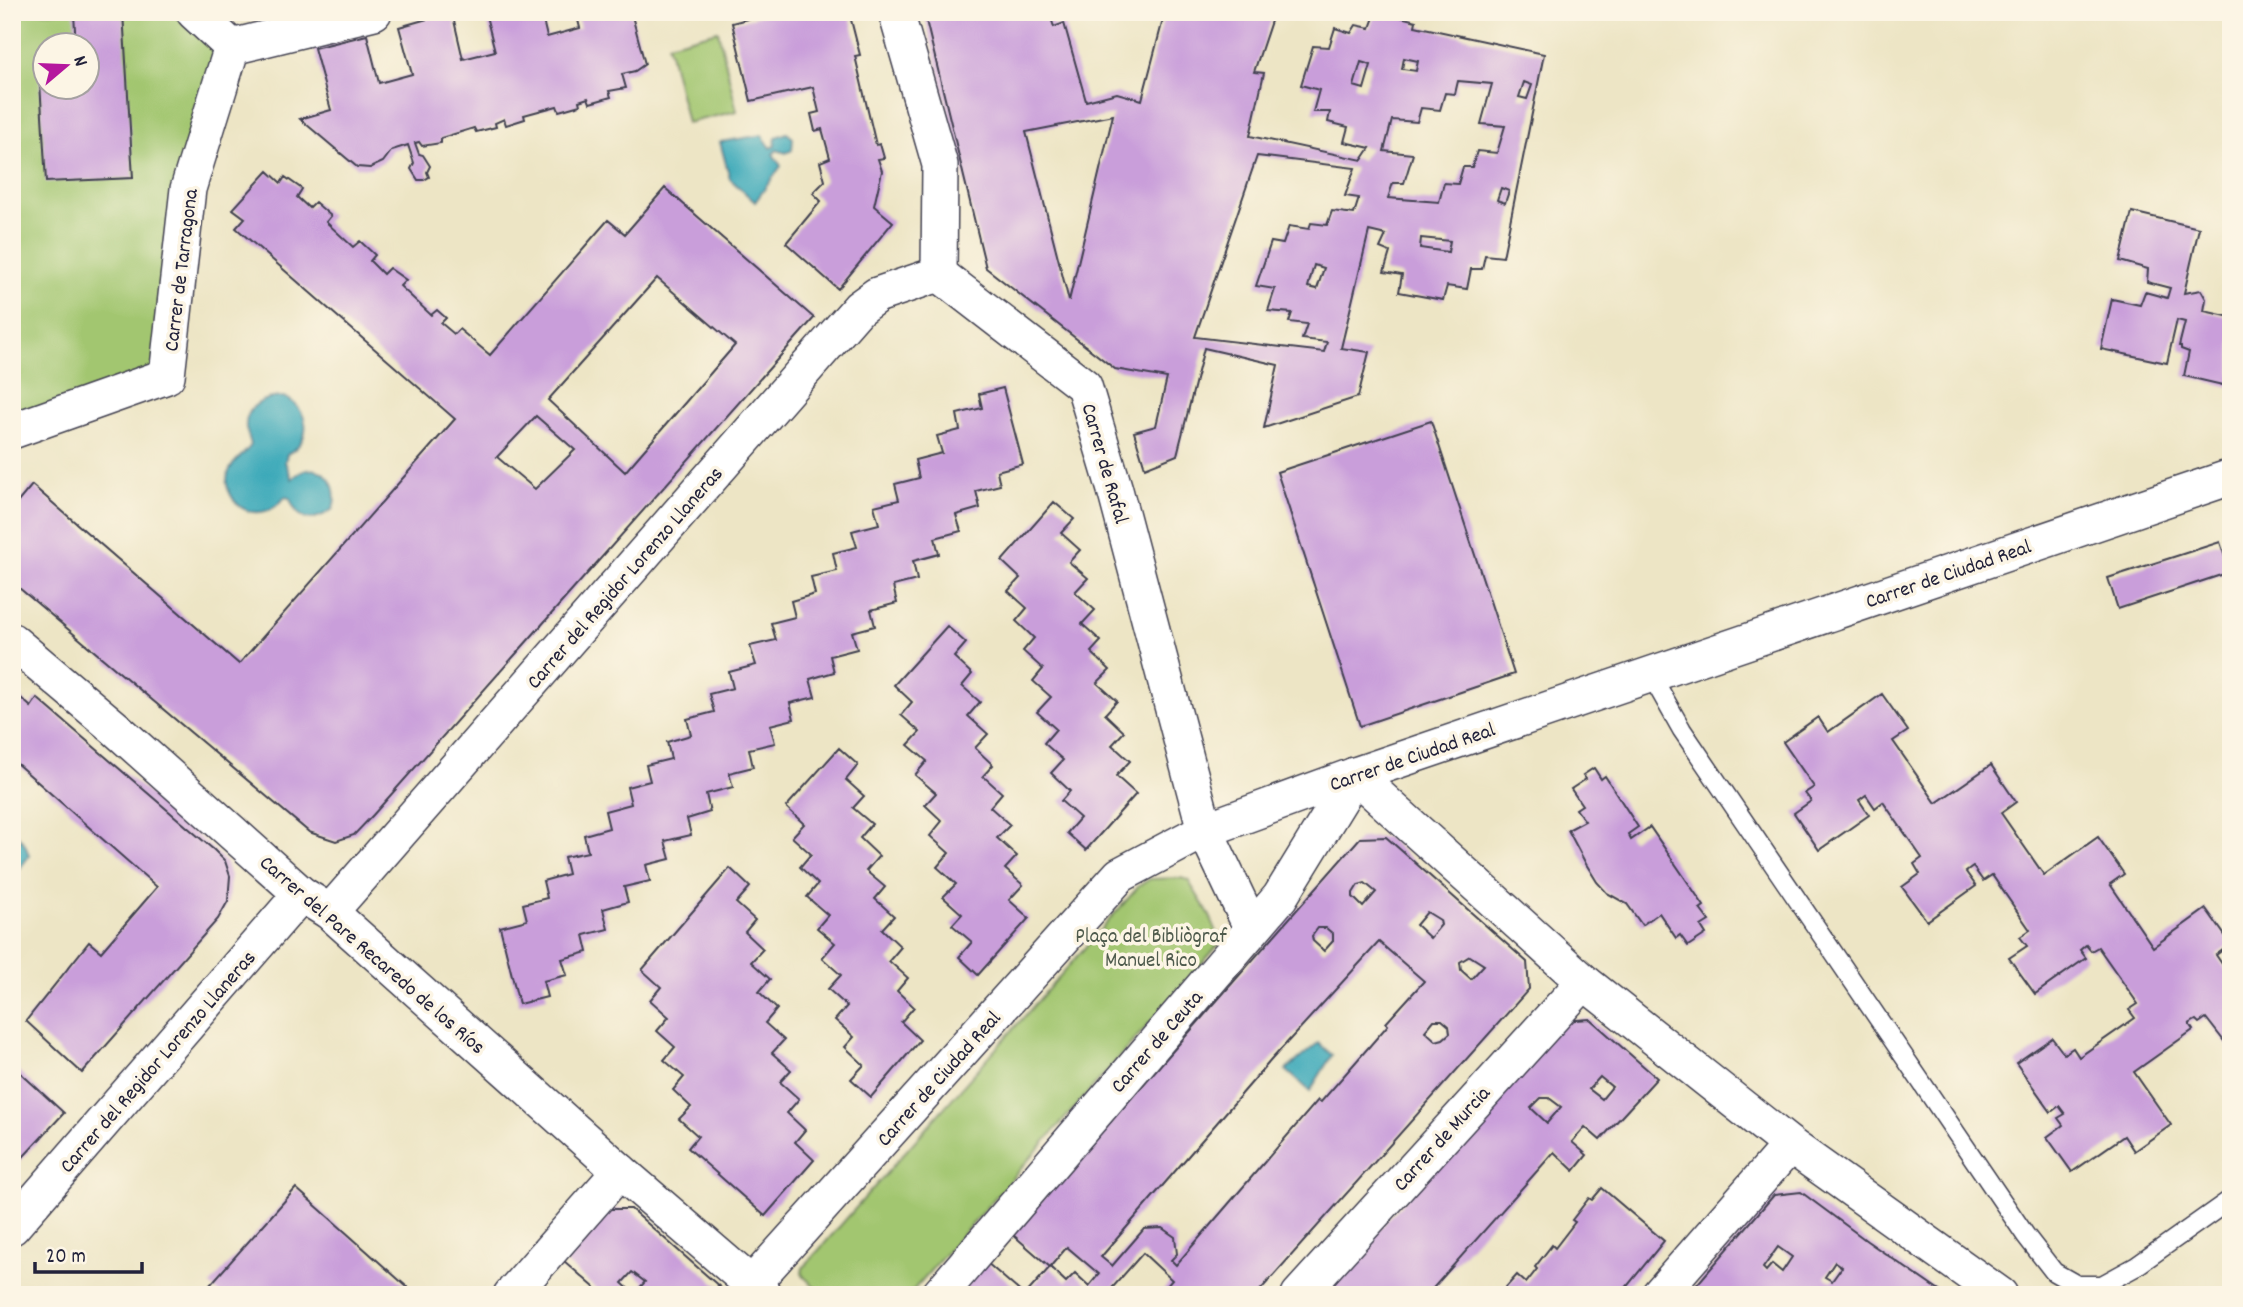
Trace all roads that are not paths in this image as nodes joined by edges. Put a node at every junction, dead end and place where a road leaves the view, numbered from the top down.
1 (194, 12) edge
2 (374, 12) edge
3 (896, 12) edge
4 (232, 47) junction
5 (939, 274) junction
6 (12, 431) edge
7 (2231, 477) edge
8 (12, 641) edge
9 (1651, 674) junction
10 (1355, 775) junction
11 (1205, 830) junction
12 (301, 894) junction
13 (330, 912) junction
14 (1252, 929) junction
15 (1584, 982) junction
16 (1790, 1145) junction
17 (620, 1171) junction
18 (2231, 1199) edge
19 (12, 1227) edge
20 (758, 1289) edge
21 (511, 1295) edge
22 (939, 1295) edge
23 (1299, 1295) edge
24 (1659, 1295) edge
25 (2000, 1295) edge

1 - 4 street
2 - 4 street
3 - 5 street
4 - 6 street, Carrer de Tarragona
5 - 11 street, Carrer de Rafal
5 - 13 street, Carrer del Regidor Lorenzo Llaneras
7 - 9 street, Carrer de Ciudad Real
8 - 12 street, Carrer del Pare Recaredo de los Ríos
9 - 10 street, Carrer de Ciudad Real
9 - 18 lane
10 - 11 street, Carrer de Ciudad Real
10 - 14 street, Carrer de Ceuta
10 - 15 street
11 - 14 street, Carrer de Rafal
11 - 20 street, Carrer de Ciudad Real
12 - 13 street, Carrer del Pare Recaredo de los Ríos
12 - 19 street, Carrer del Regidor Lorenzo Llaneras
13 - 17 street, Carrer del Pare Recaredo de los Ríos
14 - 22 street, Carrer de Ceuta
15 - 16 street
15 - 23 street, Carrer de Murcia
16 - 24 street
16 - 25 street
17 - 20 street, Carrer del Pare Recaredo de los Ríos
17 - 21 street

